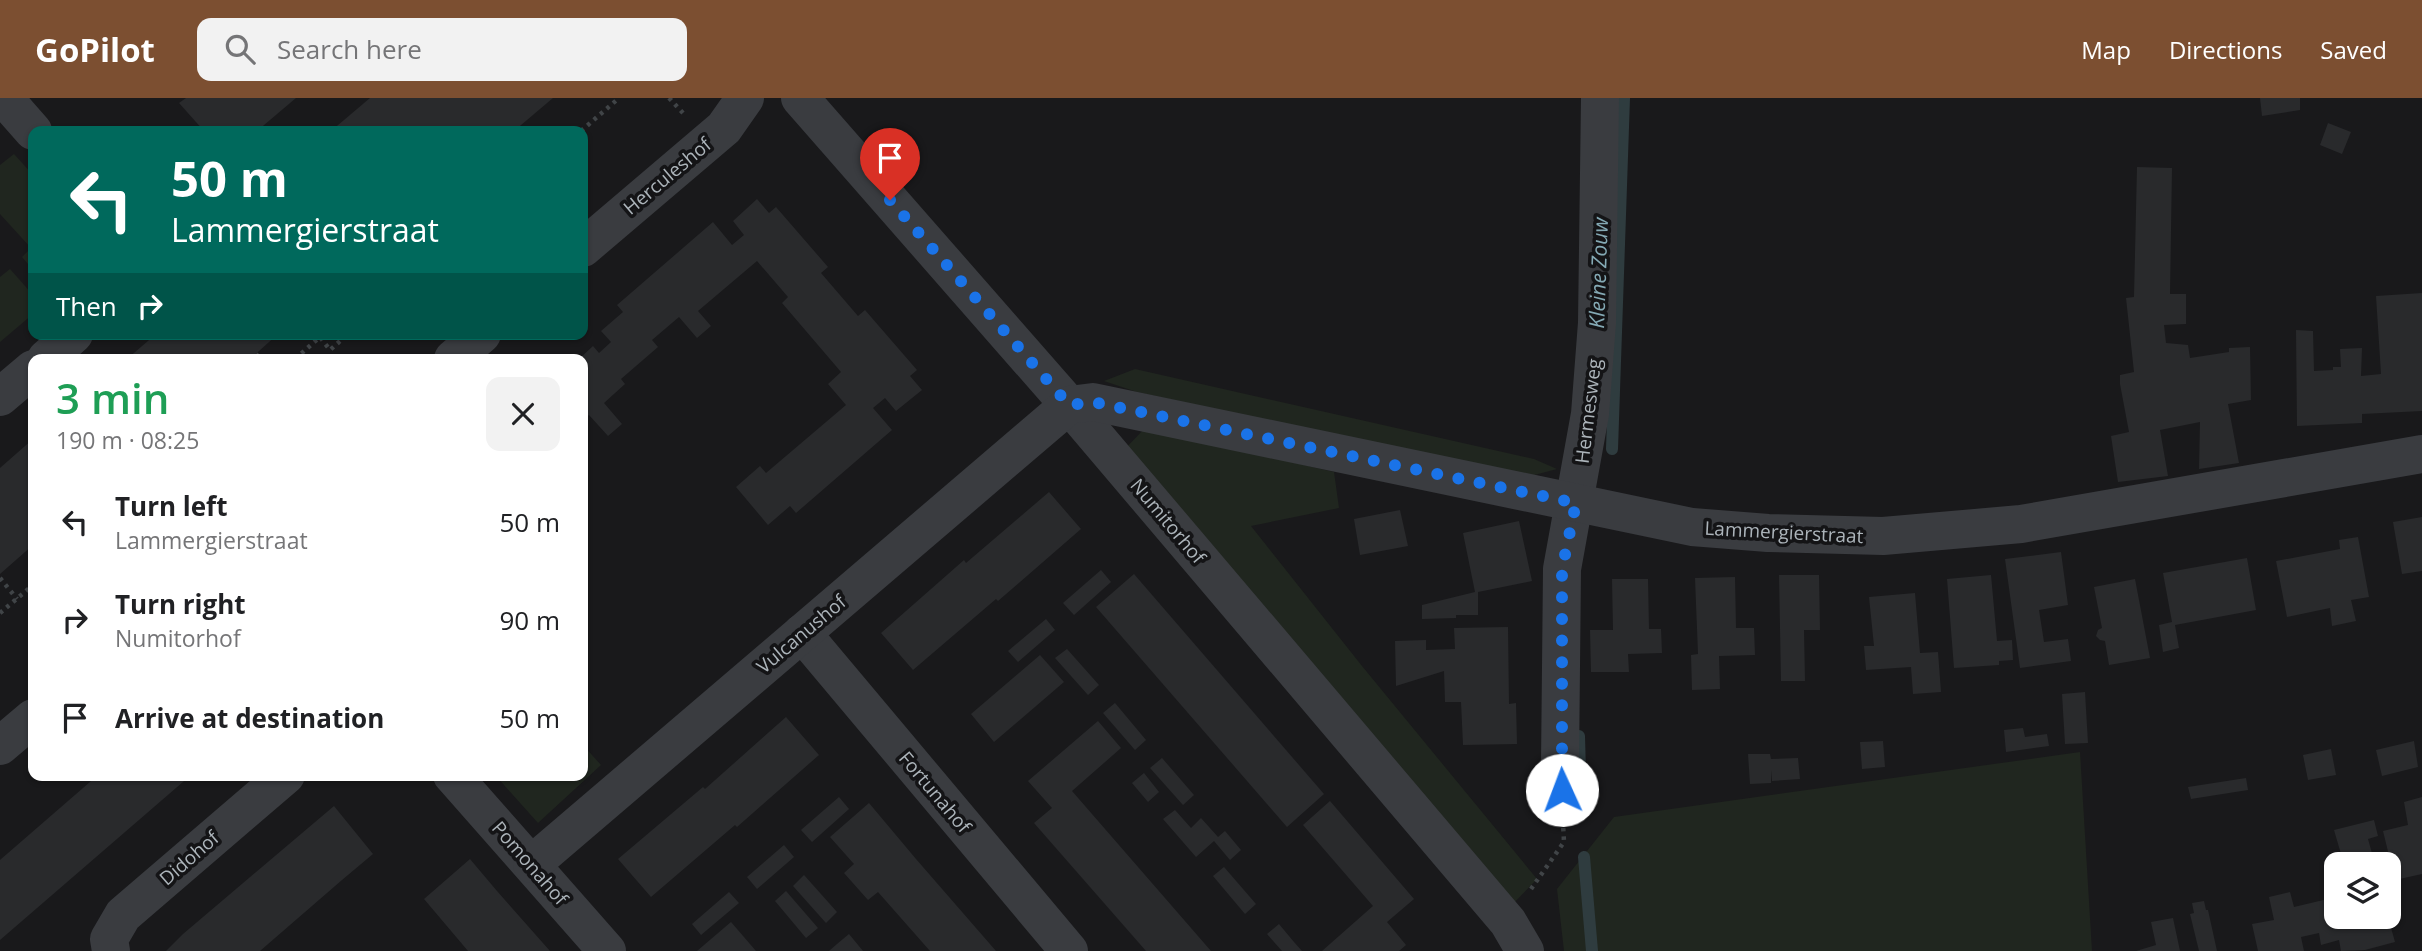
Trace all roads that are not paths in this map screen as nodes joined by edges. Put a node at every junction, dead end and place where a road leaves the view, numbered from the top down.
1 (4, 98) edge
2 (745, 98) edge
3 (800, 98) edge
4 (1600, 98) edge
5 (29, 126) edge
6 (588, 244) edge
7 (67, 340) edge
8 (475, 340) edge
9 (52, 354) edge
10 (459, 354) edge
11 (28, 373) edge
12 (0, 397) edge
13 (1069, 405) junction
14 (2422, 454) edge
15 (1576, 503) junction
16 (802, 633) junction
17 (28, 722) edge
18 (0, 746) edge
19 (1560, 764) road end
20 (279, 781) edge
21 (457, 781) edge
22 (532, 864) junction
23 (1516, 937) edge
24 (111, 951) edge
25 (607, 951) edge
26 (1069, 951) edge

1 - 5 street
2 - 6 street, Herculeshof
3 - 13 street, Numitorhof
4 - 15 street, Hermesweg
7 - 9 street
8 - 10 street
11 - 12 street
13 - 15 street, Lammergierstraat
13 - 16 street, Vulcanushof
13 - 23 street, Numitorhof
14 - 15 street, Lammergierstraat
15 - 19 street, Hermesweg
16 - 22 street, Vulcanushof
16 - 26 street, Fortunahof
17 - 18 street
20 - 24 street, Didohof
21 - 22 street, Pomonahof
22 - 25 street, Pomonahof

